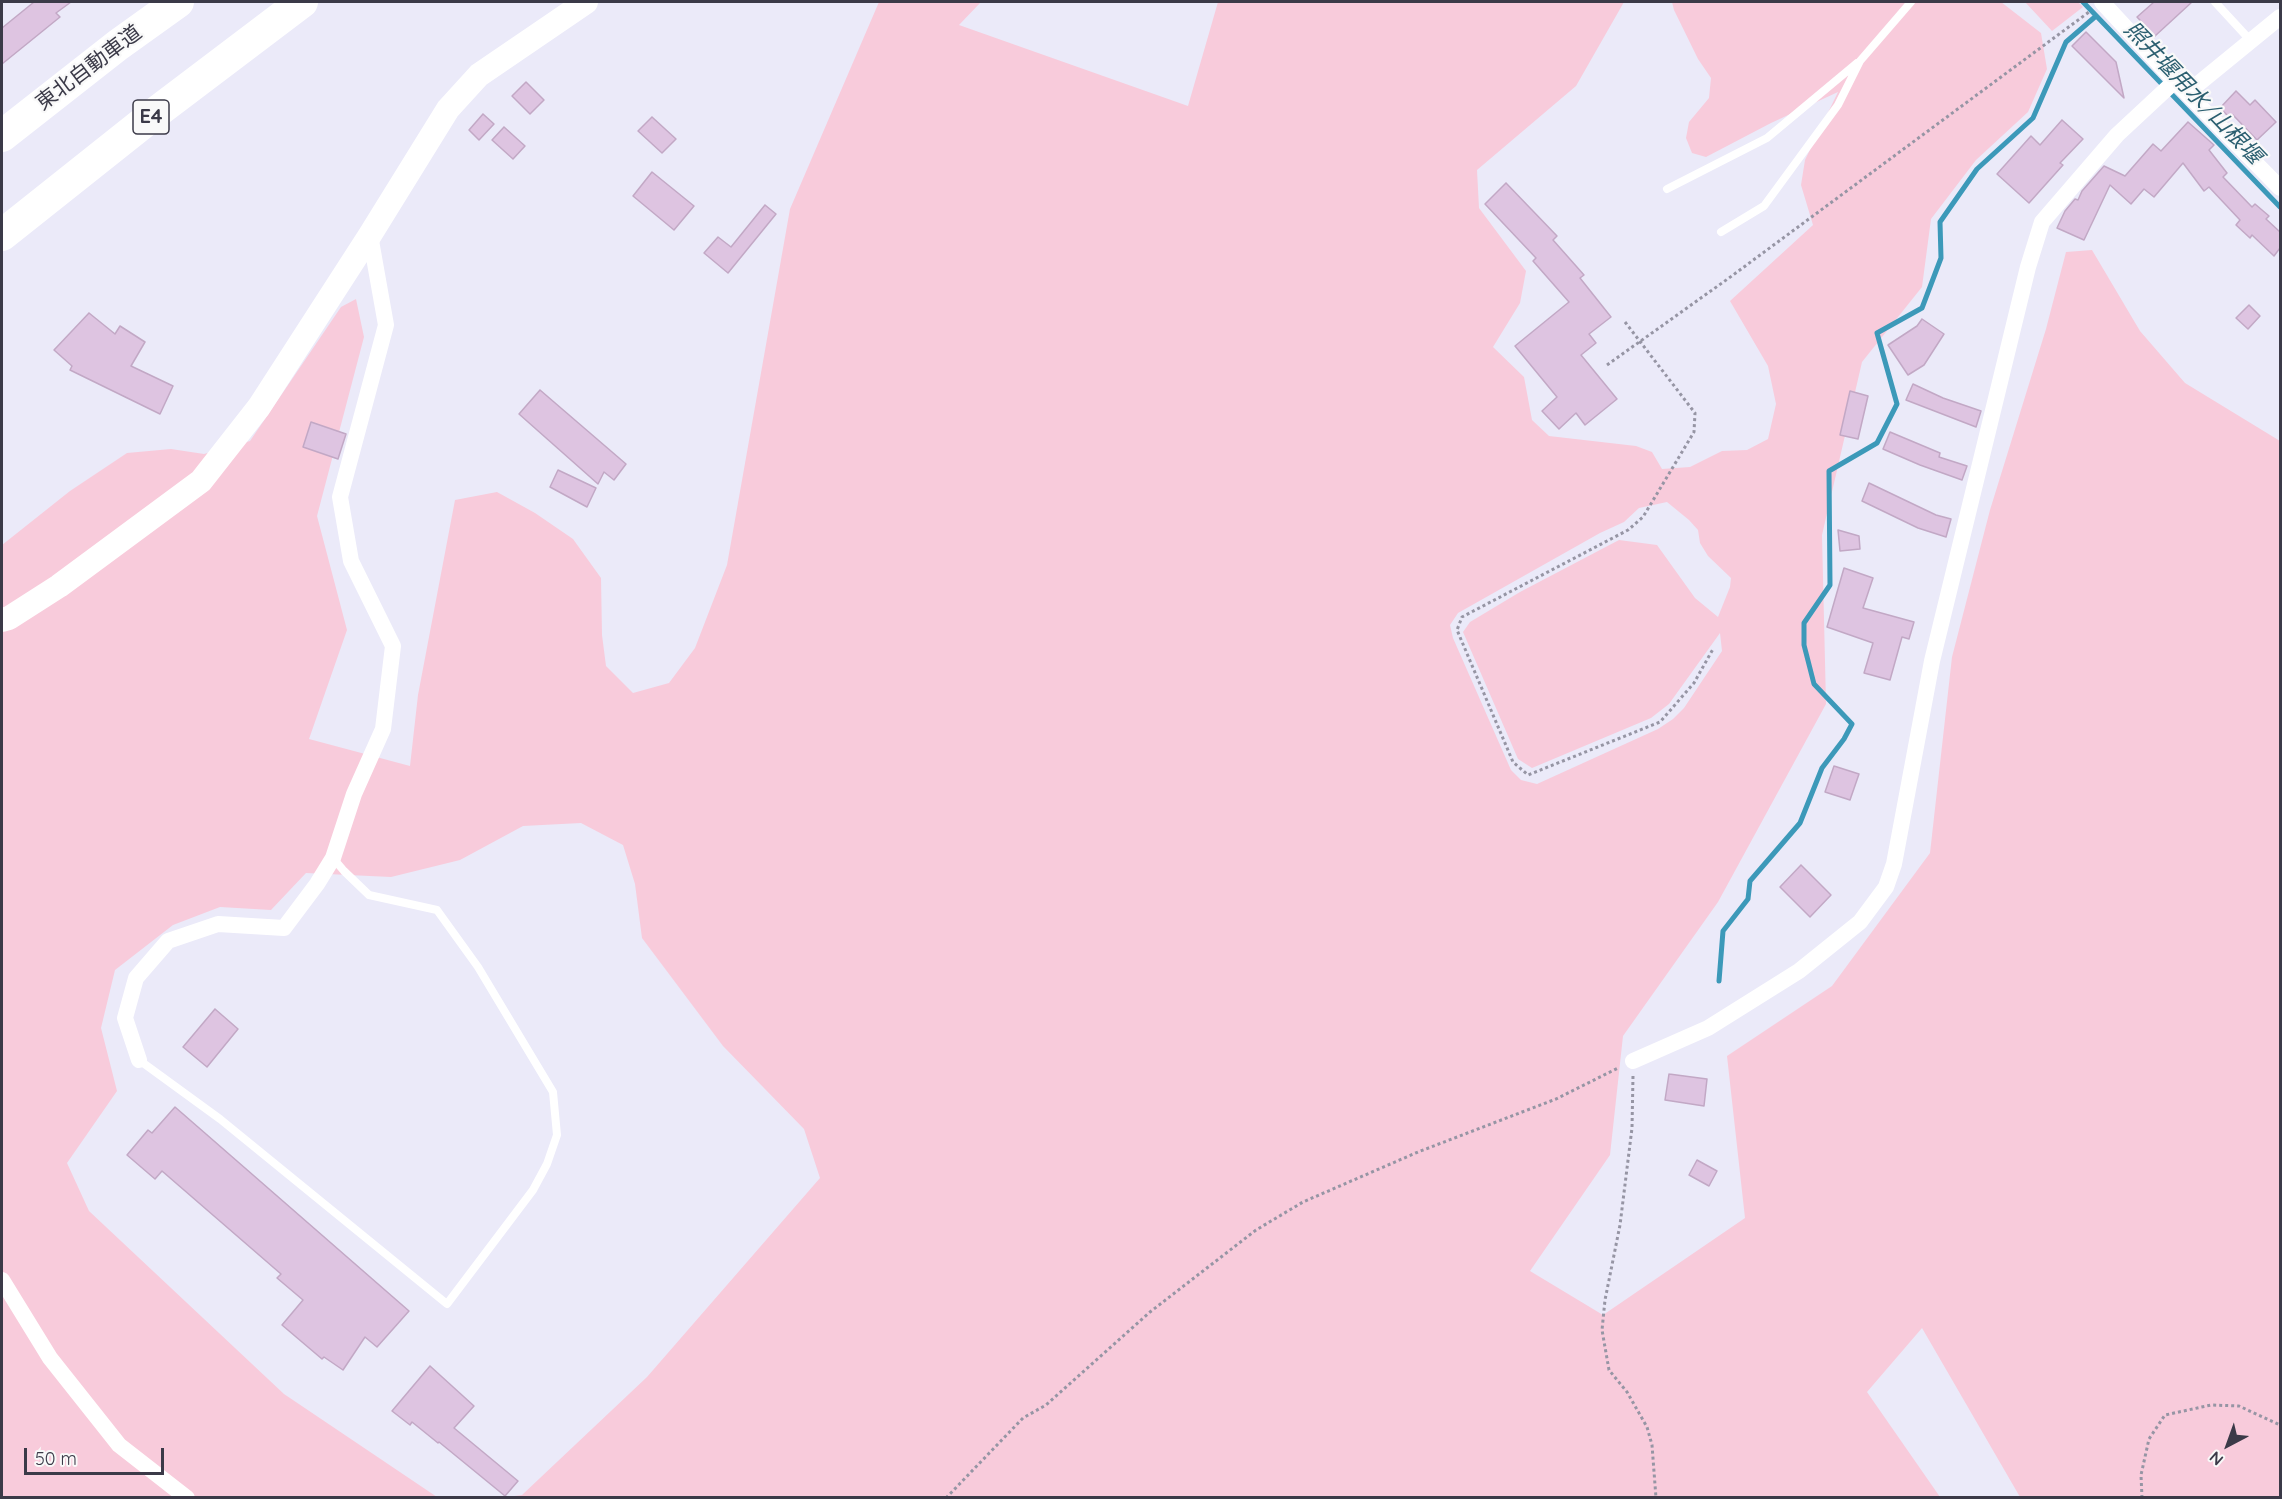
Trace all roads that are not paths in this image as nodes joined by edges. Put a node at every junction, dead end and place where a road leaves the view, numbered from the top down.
1 (178, 2) edge
2 (302, 2) edge
3 (586, 2) edge
4 (1911, 2) edge
5 (2102, 2) edge
6 (2215, 2) edge
7 (2280, 17) edge
8 (2251, 41) junction
9 (1860, 61) junction
10 (2181, 87) junction
11 (2, 136) edge
12 (2280, 188) edge
13 (1667, 189) dead end
14 (1721, 232) dead end
15 (2, 235) edge
16 (370, 235) junction
17 (2, 620) edge
18 (333, 858) junction
19 (139, 1060) joint
20 (1633, 1061) road end
21 (2, 1280) edge
22 (188, 1497) edge

1 - 11 highway, 東北自動車道
2 - 15 highway, E4
3 - 16 street
4 - 9 lane
5 - 10 street
6 - 8 lane
7 - 8 street
8 - 10 street
9 - 13 lane
9 - 14 lane
10 - 12 street
10 - 20 street
16 - 17 street
16 - 18 street
18 - 19 street
18 - 19 lane
21 - 22 street

